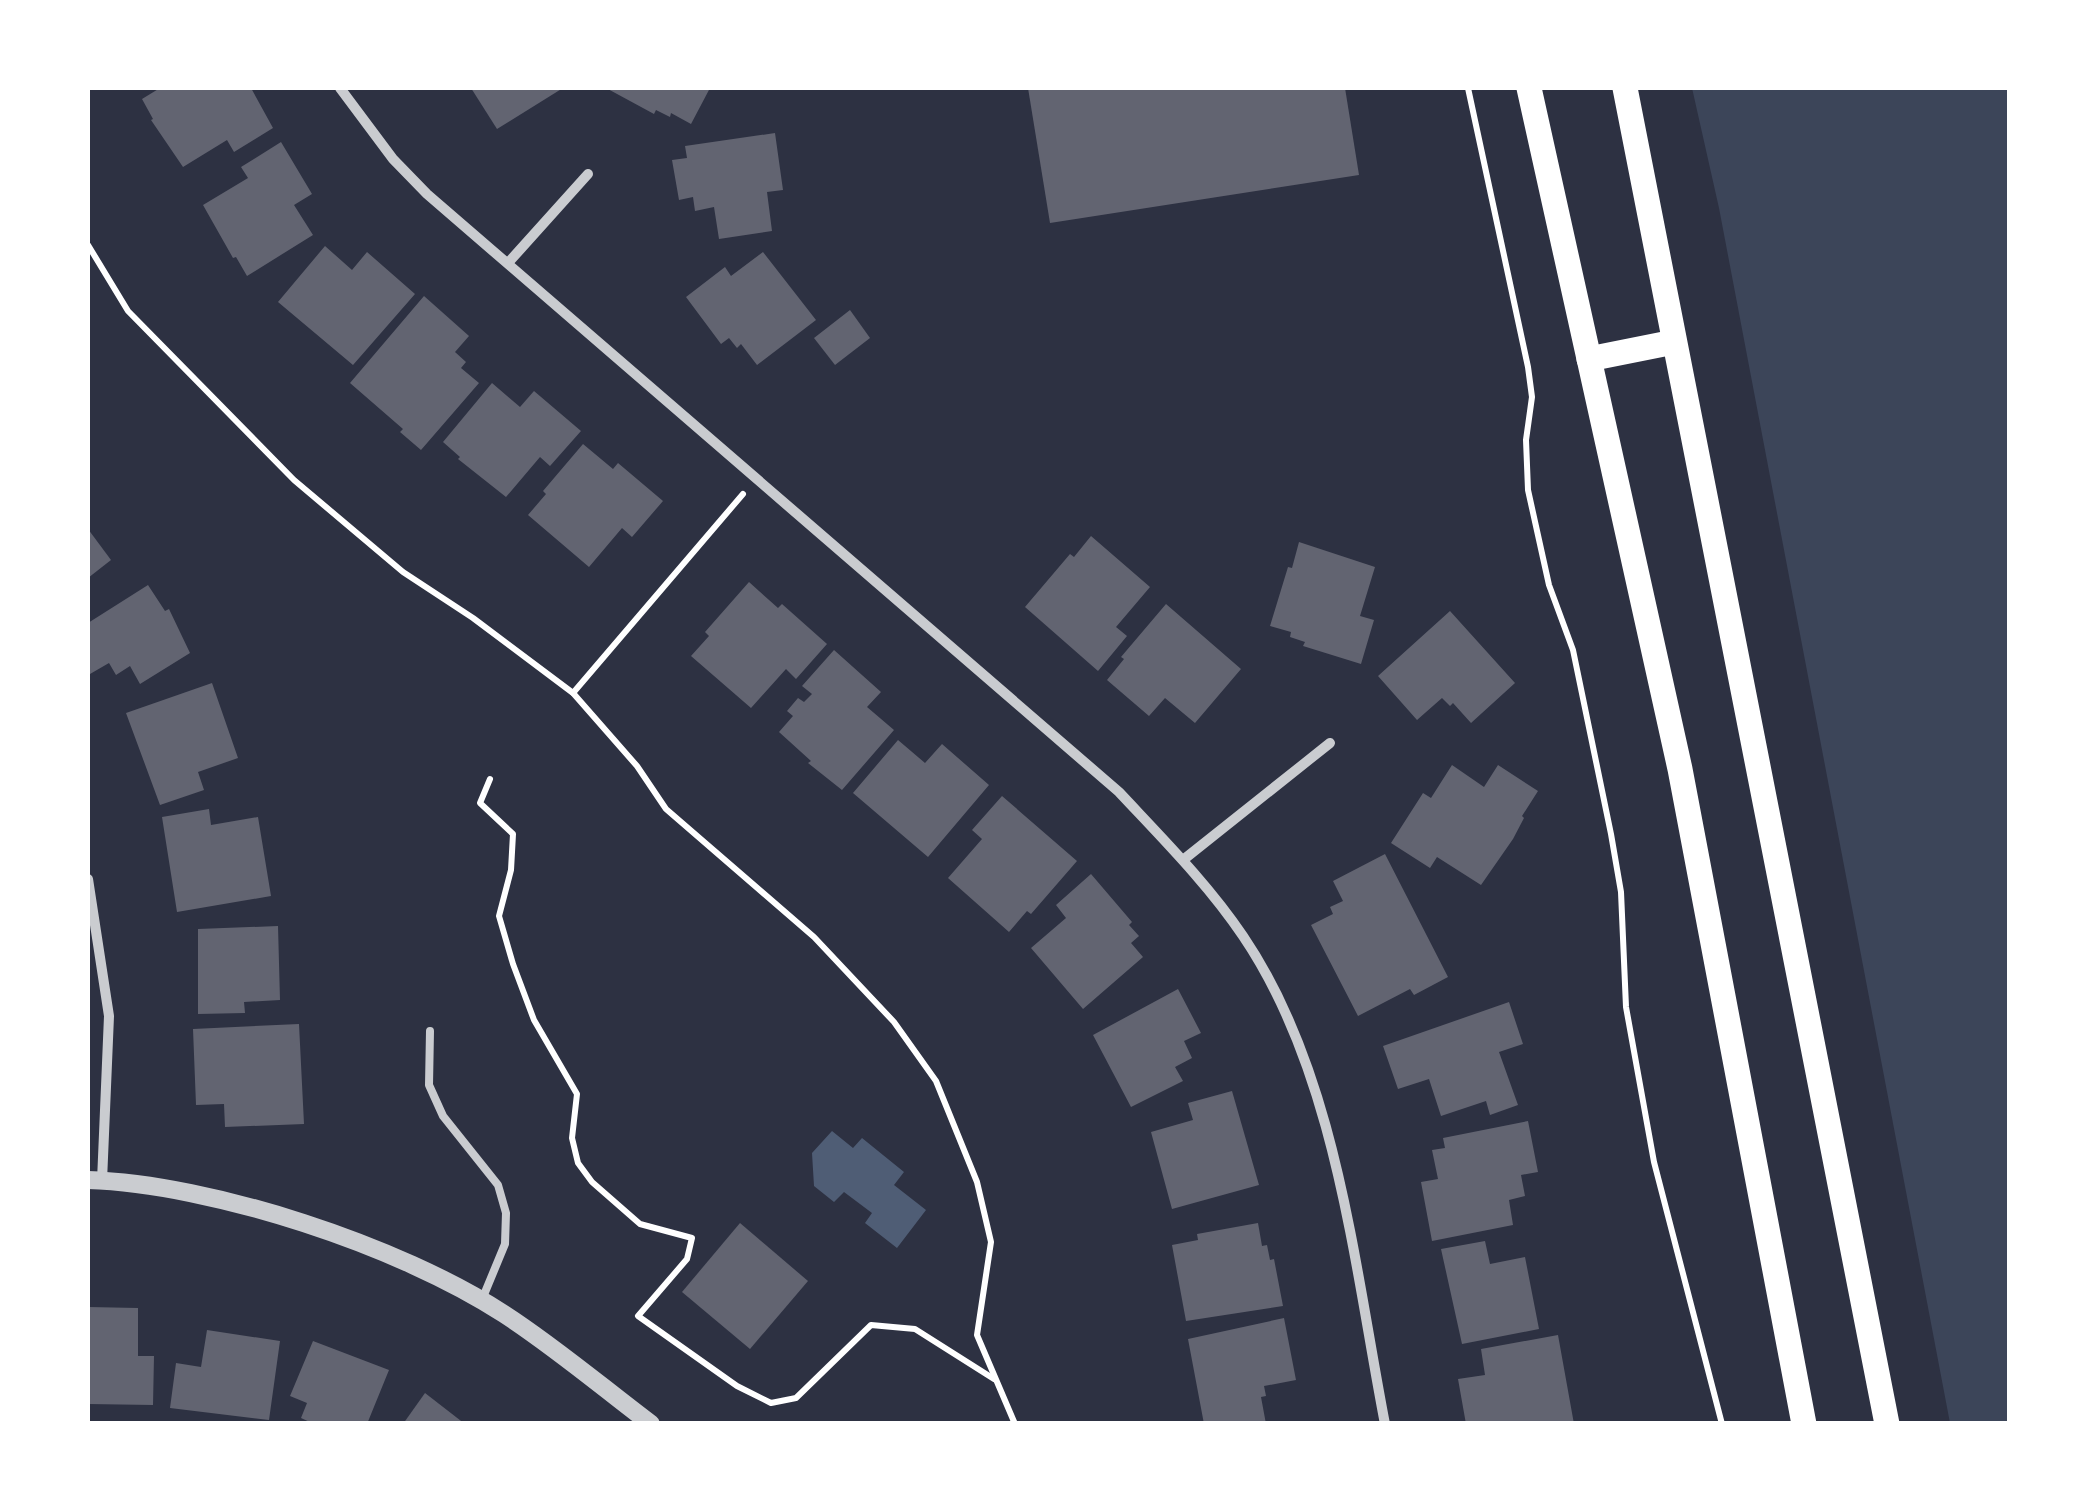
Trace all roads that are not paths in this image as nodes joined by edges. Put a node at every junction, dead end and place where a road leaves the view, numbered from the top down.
1 (340, 88) edge
2 (1529, 88) edge
3 (1624, 88) edge
4 (588, 174) dead end
5 (508, 263) junction
6 (1674, 342) junction
7 (1589, 358) junction
8 (1330, 743) dead end
9 (1183, 860) junction
10 (88, 879) edge
11 (430, 1031) dead end
12 (95, 1180) edge
13 (482, 1302) junction
14 (651, 1424) edge
15 (1385, 1424) edge
16 (1804, 1424) edge
17 (1887, 1424) edge

1 - 5 street
2 - 7 main road
3 - 6 main road
4 - 5 street
5 - 9 street
6 - 7 main road
6 - 17 main road
7 - 16 main road
8 - 9 street
9 - 15 street
10 - 12 street
11 - 13 lane
12 - 13 street
13 - 14 street

